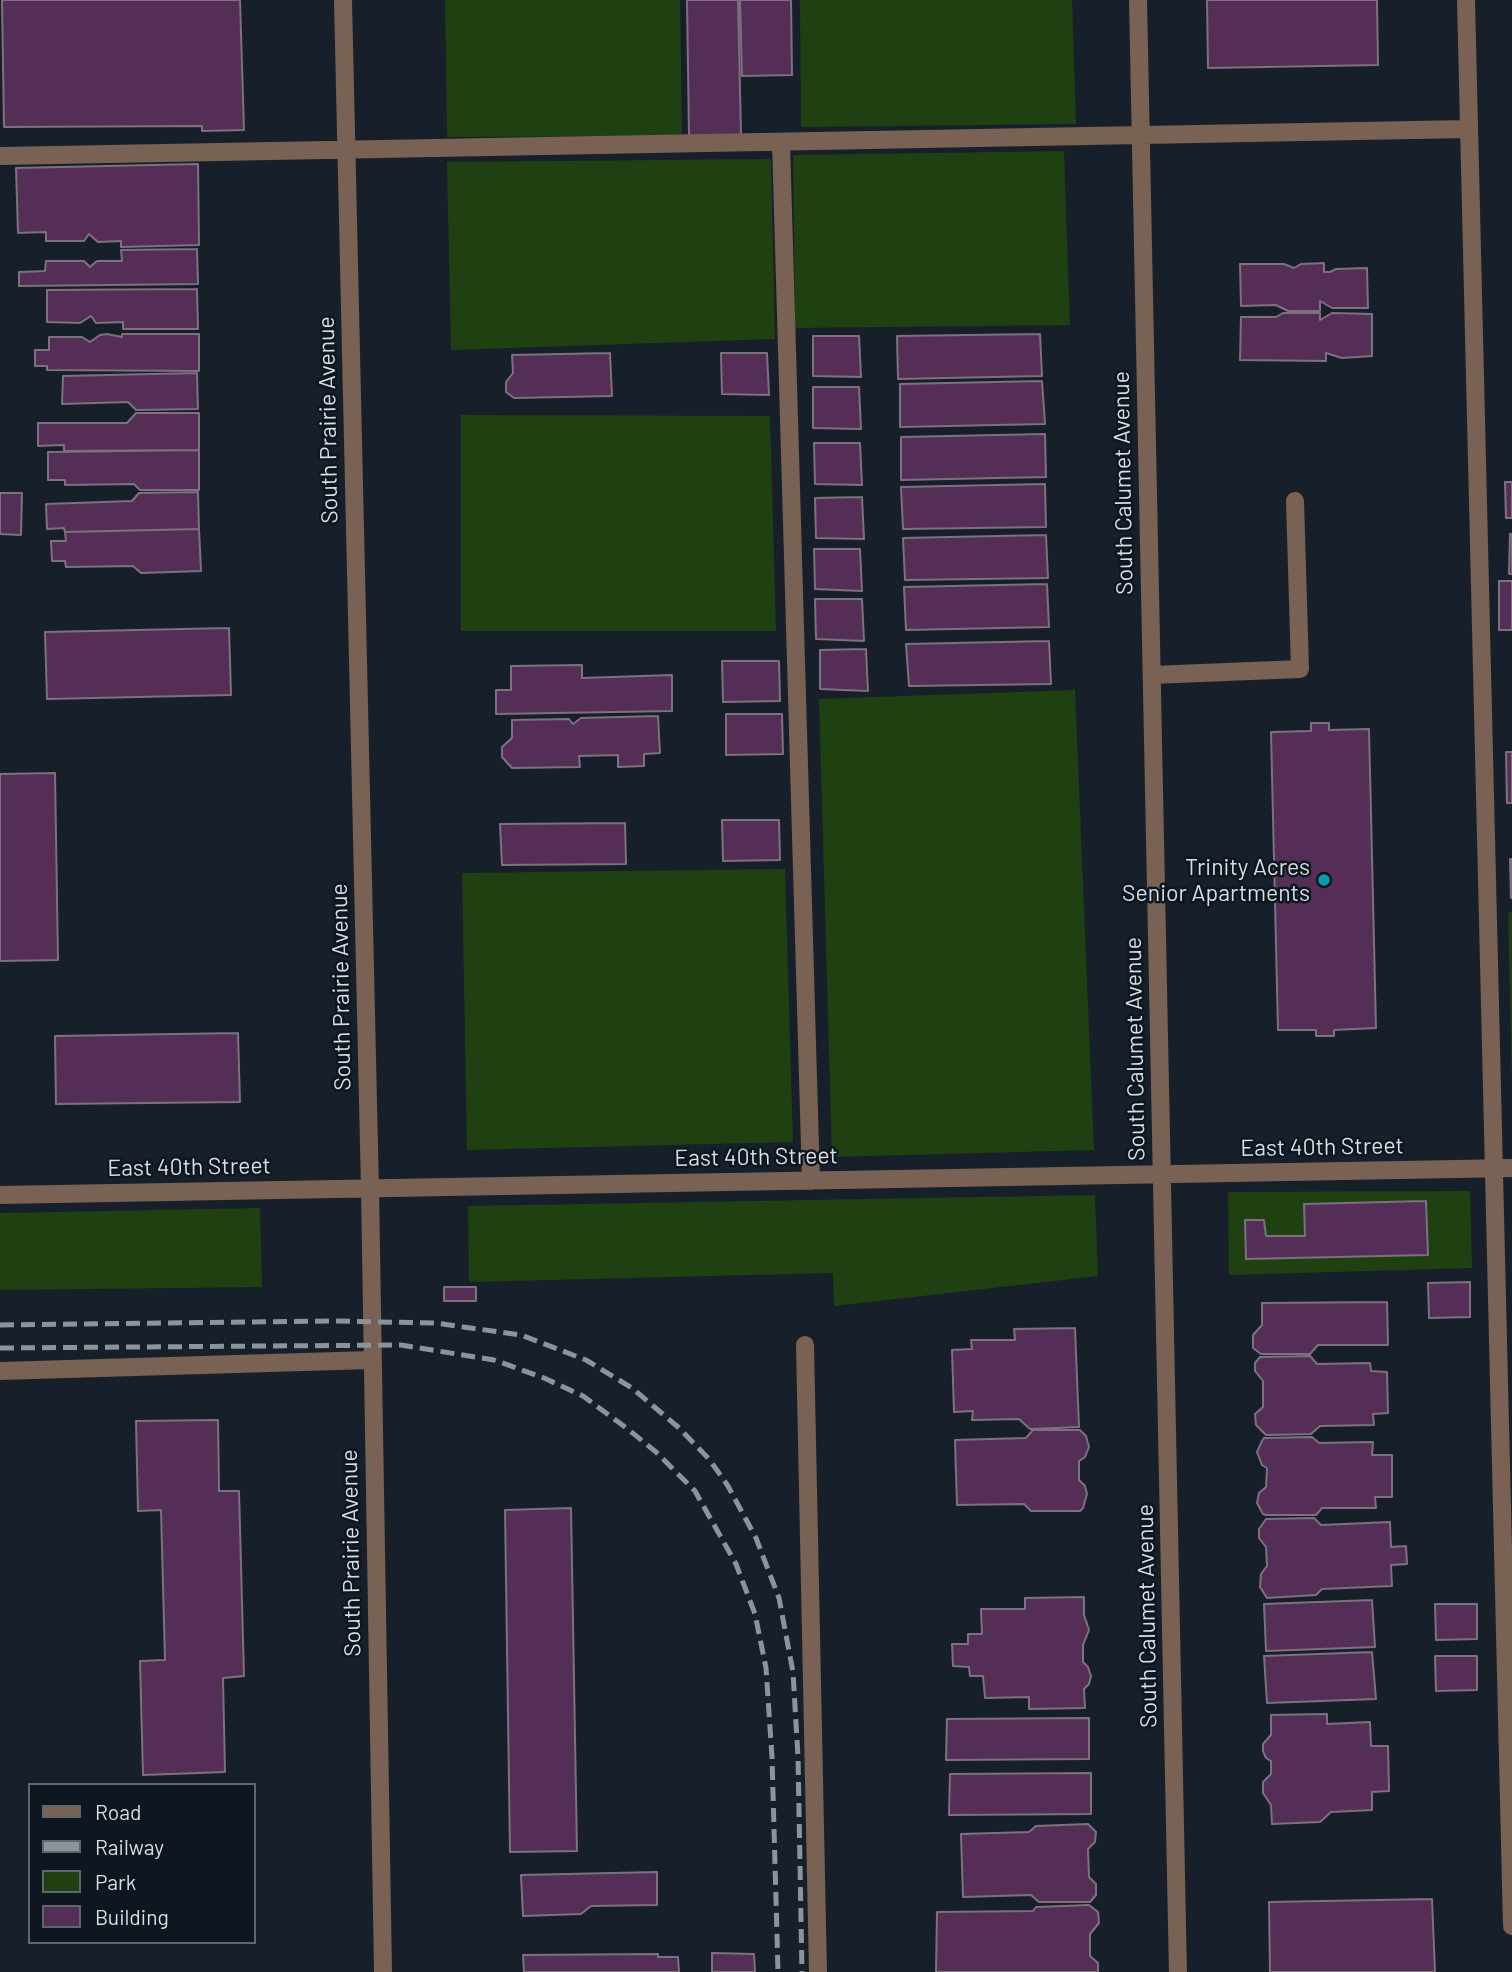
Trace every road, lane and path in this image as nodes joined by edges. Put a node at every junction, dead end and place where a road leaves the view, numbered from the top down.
1 (343, 0) edge
2 (1138, 0) edge
3 (1466, 0) edge
4 (1468, 130) junction
5 (1140, 135) junction
6 (781, 142) junction
7 (346, 149) junction
8 (0, 156) edge
9 (1295, 502) dead end
10 (1152, 675) junction
11 (1503, 1168) edge
12 (1162, 1174) junction
13 (811, 1181) junction
14 (370, 1189) junction
15 (0, 1195) edge
16 (805, 1345) dead end
17 (371, 1360) junction
18 (0, 1371) edge
19 (1512, 1926) edge
20 (383, 1972) edge
21 (818, 1972) edge
22 (1178, 1972) edge

1 - 7 street, South Prairie Avenue
2 - 5 street, South Calumet Avenue
3 - 4 street
4 - 5 street
4 - 11 street
5 - 6 street
5 - 10 street, South Calumet Avenue
6 - 7 street
6 - 13 street
7 - 8 street
7 - 14 street, South Prairie Avenue
9 - 10 street
10 - 12 street, South Calumet Avenue
11 - 12 street, East 40th Street
11 - 19 street
12 - 13 street, East 40th Street
12 - 22 street, South Calumet Avenue
13 - 14 street, East 40th Street
14 - 15 street, East 40th Street
14 - 17 street, South Prairie Avenue
16 - 21 street
17 - 18 street
17 - 20 street, South Prairie Avenue

